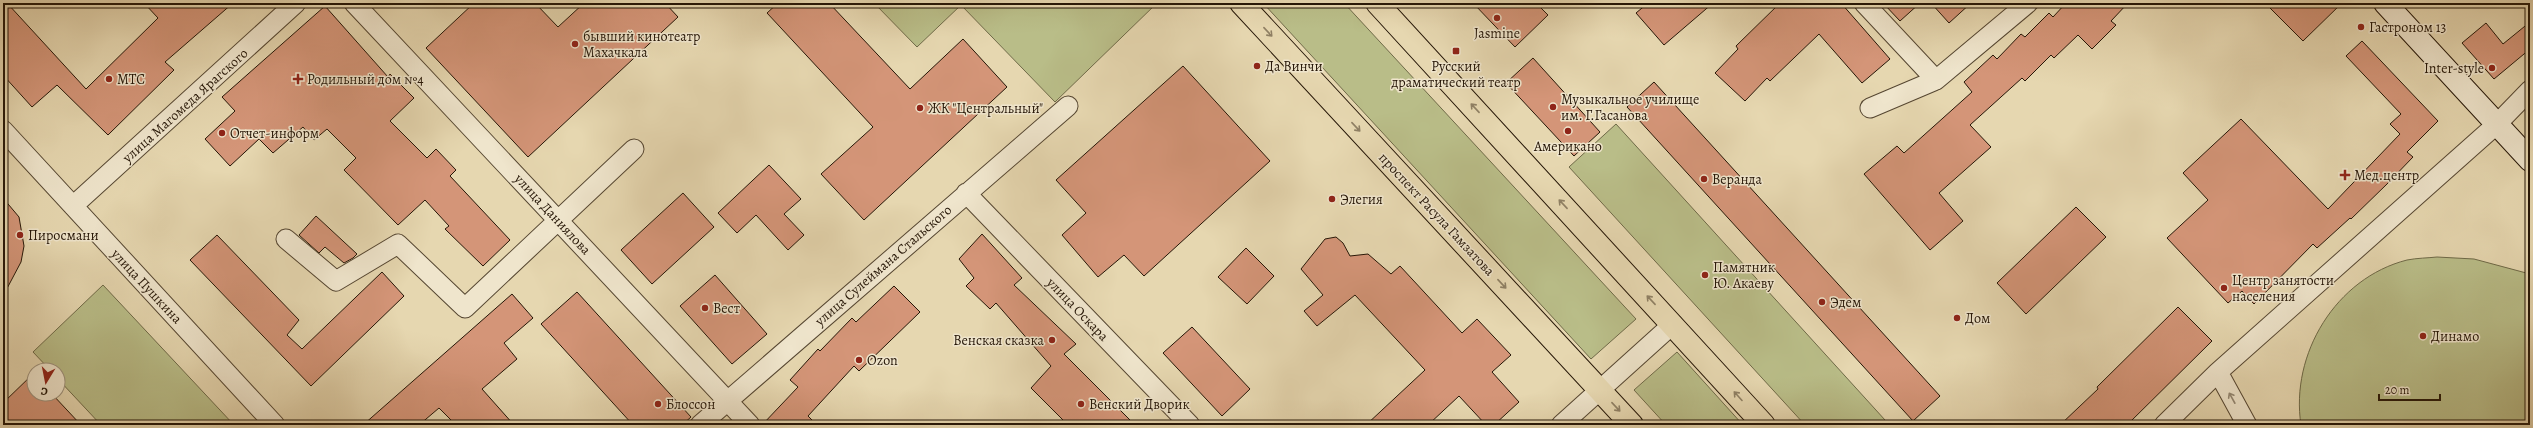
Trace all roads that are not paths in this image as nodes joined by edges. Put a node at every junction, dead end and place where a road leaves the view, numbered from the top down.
1 (296, 3) edge
2 (354, 3) edge
3 (1241, 3) edge
4 (1377, 3) edge
5 (1864, 3) edge
6 (2028, 3) edge
7 (2385, 3) edge
8 (1936, 80) junction
9 (2530, 90) edge
10 (1068, 106) dead end
11 (1870, 108) dead end
12 (2497, 124) junction
13 (3, 130) edge
14 (634, 149) dead end
15 (2530, 160) edge
16 (966, 193) junction
17 (73, 206) junction
18 (559, 220) junction
19 (286, 239) dead end
20 (1673, 324) junction
21 (2218, 372) junction
22 (1600, 390) junction
23 (727, 399) junction
24 (275, 425) edge
25 (700, 425) edge
26 (750, 425) edge
27 (1190, 425) edge
28 (1561, 425) edge
29 (1632, 425) edge
30 (1764, 425) edge
31 (2164, 425) edge
32 (2247, 425) edge

1 - 17 street, улица Магомеда Ярагского
2 - 18 street, улица Даниялова
3 -> 22 main road, проспект Расула Гамзатова
20 -> 4 main road
5 - 8 street
6 - 8 street
7 - 12 main road
8 - 11 street
9 - 12 street
10 - 16 street, улица Сулеймана Стальского
12 - 15 main road
12 - 21 street
13 - 17 street, улица Пушкина
14 - 18 street
16 - 23 street, улица Сулеймана Стальского
16 - 27 street, улица Оскара
17 - 24 street, улица Пушкина
18 - 19 street
18 - 23 street, улица Даниялова
20 - 22 street
30 -> 20 main road
21 - 31 street
32 -> 21 street
22 - 28 street
22 -> 29 main road, проспект Расула Гамзатова
23 - 25 street, улица Сулеймана Стальского
23 - 26 street, улица Даниялова

